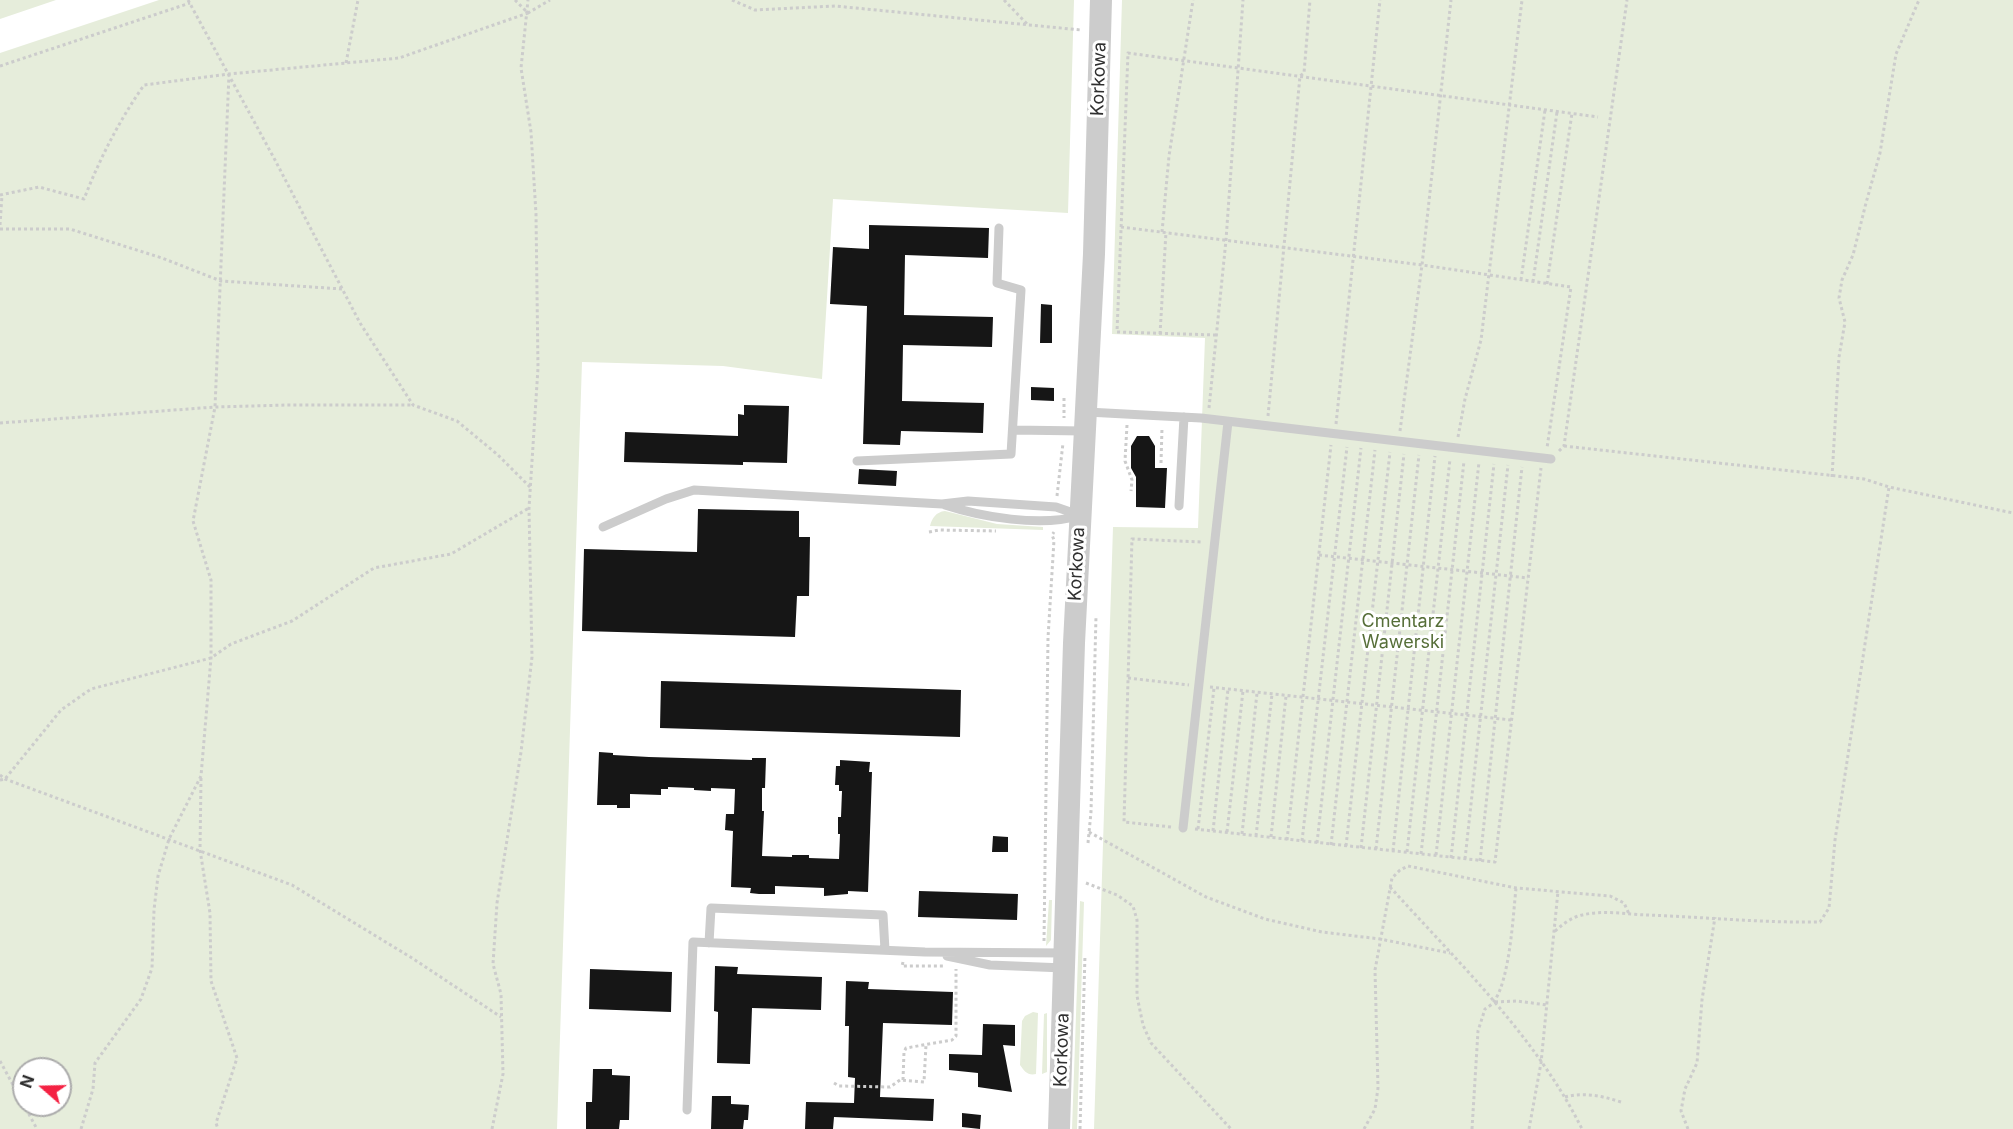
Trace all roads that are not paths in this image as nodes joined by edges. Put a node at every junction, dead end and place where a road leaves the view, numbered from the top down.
1 (1101, 0) edge
2 (999, 228) dead end
3 (1184, 417) junction
4 (1228, 422) junction
5 (1079, 424) junction
6 (1013, 430) junction
7 (1549, 458) road end
8 (857, 461) dead end
9 (942, 504) junction
10 (1179, 506) dead end
11 (1079, 515) junction
12 (603, 527) dead end
13 (1183, 828) road end
14 (709, 943) junction
15 (885, 950) junction
16 (924, 952) junction
17 (1057, 958) junction
18 (687, 1110) dead end
19 (1059, 1129) edge

1 - 5 street, Korkowa
2 - 6 lane
3 - 4 lane
3 - 5 lane
3 - 10 lane
4 - 7 lane
4 - 13 lane
5 - 6 lane
5 - 11 street, Korkowa
6 - 8 lane
9 - 11 lane
9 - 11 lane
9 - 12 lane
11 - 17 street, Korkowa
14 - 15 lane
14 - 15 lane
14 - 18 lane
15 - 16 lane
16 - 17 lane
16 - 17 lane
17 - 19 street, Korkowa

